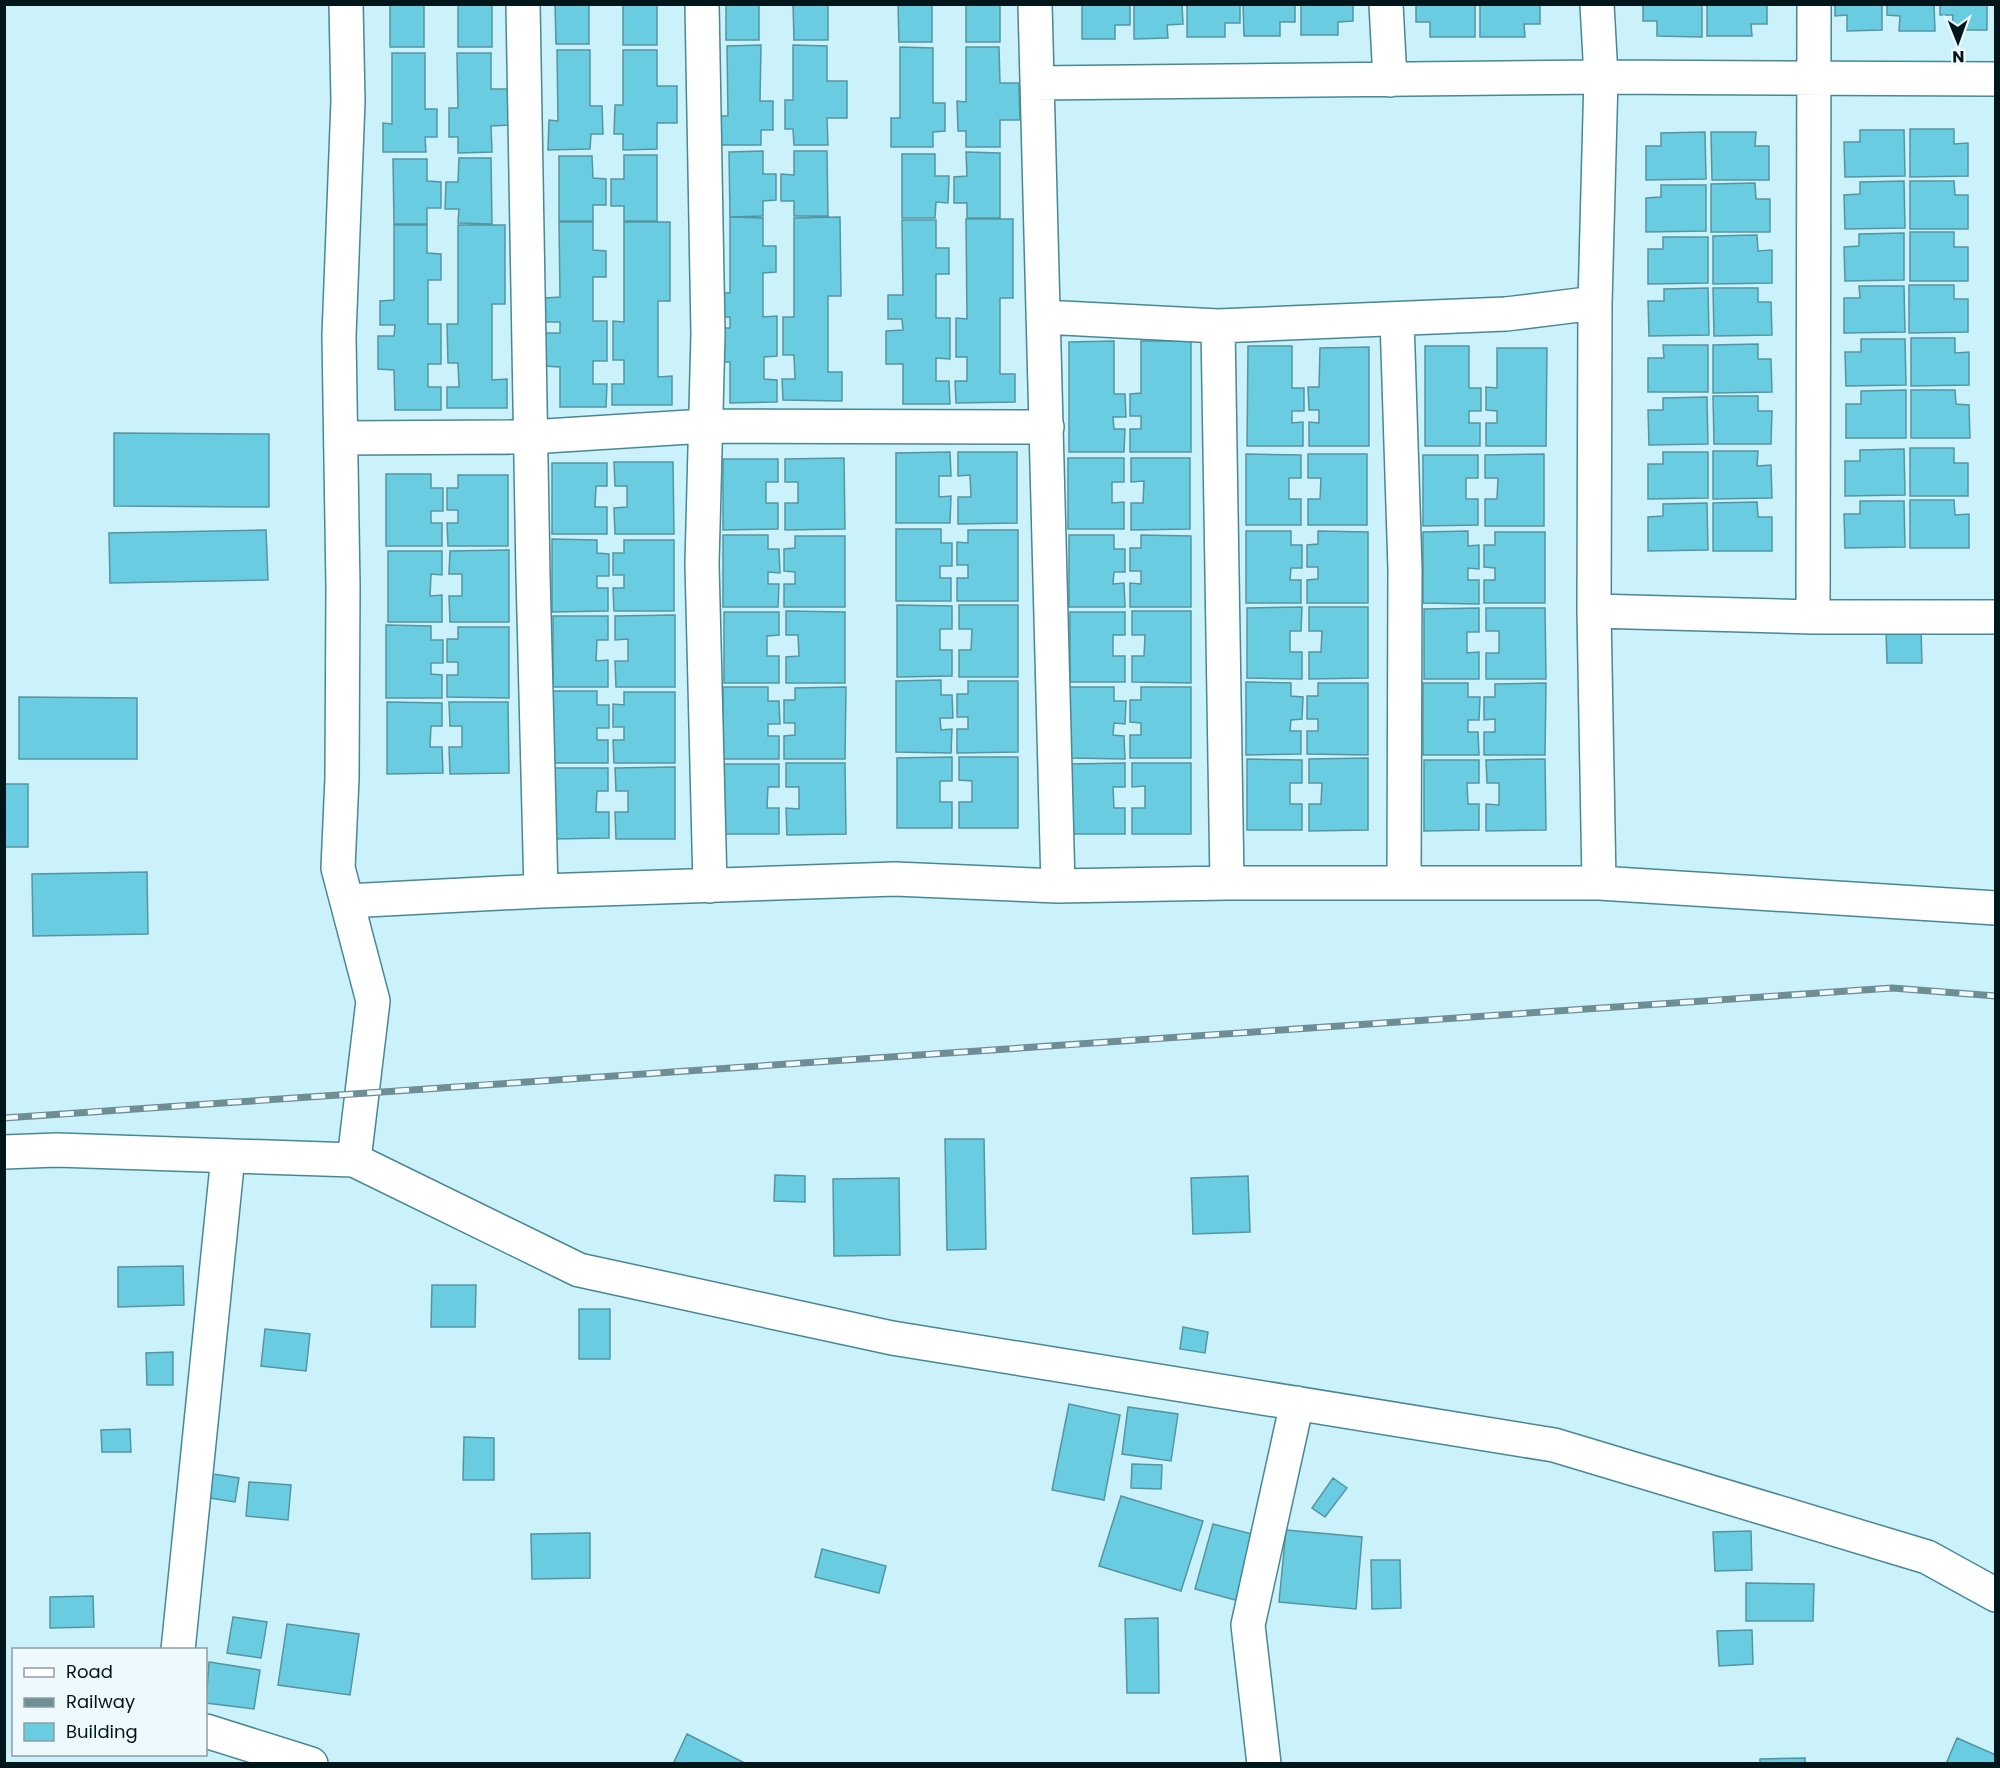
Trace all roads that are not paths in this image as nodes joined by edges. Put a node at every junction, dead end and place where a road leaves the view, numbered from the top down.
1 (346, 4) edge
2 (523, 4) edge
3 (702, 4) edge
4 (1035, 4) edge
5 (1386, 4) edge
6 (1597, 4) edge
7 (1814, 4) edge
8 (1601, 77) junction
9 (1814, 78) junction
10 (1995, 79) edge
11 (1390, 80) junction
12 (1037, 83) junction
13 (1595, 303) junction
14 (1044, 317) junction
15 (1397, 319) junction
16 (1218, 326) junction
17 (705, 426) junction
18 (1047, 428) junction
19 (530, 437) junction
20 (340, 438) junction
21 (1594, 611) junction
22 (1814, 617) junction
23 (1995, 617) edge
24 (1227, 883) junction
25 (1404, 883) junction
26 (1599, 883) junction
27 (710, 886) junction
28 (1058, 886) junction
29 (541, 891) junction
30 (347, 901) junction
31 (1995, 908) edge
32 (4, 1152) edge
33 (228, 1156) junction
34 (354, 1160) junction
35 (1297, 1403) junction
36 (1995, 1595) edge
37 (178, 1648) edge
38 (207, 1731) edge
39 (311, 1764) edge
40 (1264, 1764) edge

1 - 20 street
2 - 19 street
3 - 17 street
4 - 12 street
5 - 11 street
6 - 8 street
7 - 9 street
8 - 9 street
8 - 11 street
8 - 13 street
9 - 10 street
9 - 22 street
11 - 12 street
12 - 14 street
13 - 15 street
13 - 21 street
14 - 16 street
14 - 18 street
15 - 16 street
15 - 25 street
16 - 24 street
17 - 18 street
17 - 19 street
17 - 27 street
18 - 28 street
19 - 20 street
19 - 29 street
20 - 30 street
21 - 22 street
21 - 26 street
22 - 23 street
24 - 25 street
24 - 28 street
25 - 26 street
26 - 31 street
27 - 28 street
27 - 29 street
29 - 30 street
30 - 34 street
32 - 33 street
33 - 34 street
33 - 37 street
34 - 35 street
35 - 36 street
35 - 40 street
38 - 39 street

